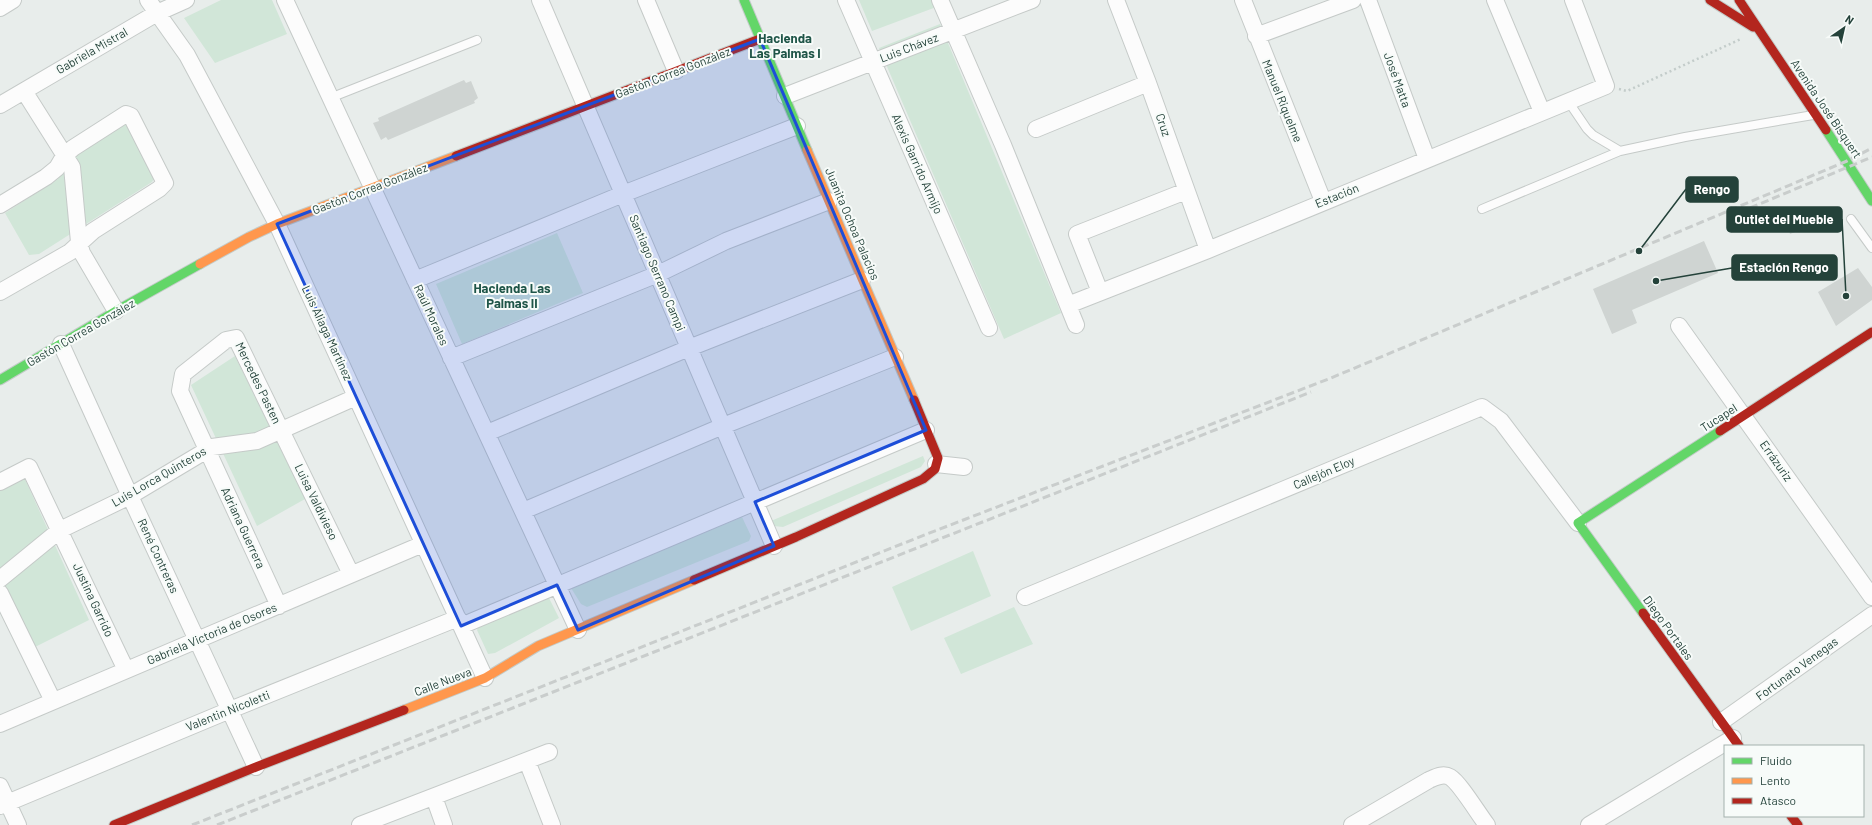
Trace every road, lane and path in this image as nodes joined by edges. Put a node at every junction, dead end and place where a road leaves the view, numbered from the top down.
1 (13, 0) edge
2 (148, 0) edge
3 (186, 0) edge
4 (285, 0) edge
5 (540, 0) edge
6 (646, 0) edge
7 (744, 0) edge
8 (846, 0) edge
9 (940, 0) edge
10 (1032, 0) edge
11 (1116, 0) edge
12 (1243, 0) edge
13 (1353, 0) edge
14 (1368, 0) edge
15 (1495, 0) edge
16 (1573, 0) edge
17 (1710, 0) edge
18 (1739, 0) edge
19 (0, 8) edge
20 (158, 13) junction
21 (953, 31) junction
22 (1759, 31) junction
23 (1256, 36) junction
24 (760, 39) junction
25 (477, 40) dead end
26 (872, 62) junction
27 (676, 71) junction
28 (1148, 83) junction
29 (1606, 86) junction
30 (24, 91) junction
31 (785, 96) junction
32 (330, 98) junction
33 (1568, 101) junction
34 (0, 105) edge
35 (585, 106) junction
36 (1542, 112) junction
37 (1816, 114) junction
38 (797, 126) junction
39 (1036, 129) dead end
40 (1620, 151) junction
41 (64, 156) junction
42 (1427, 159) junction
43 (372, 188) junction
44 (1186, 191) junction
45 (623, 194) junction
46 (829, 201) junction
47 (1323, 201) junction
48 (1872, 201) edge
49 (0, 205) edge
50 (1482, 209) dead end
51 (1851, 219) dead end
52 (277, 224) junction
53 (79, 242) junction
54 (1872, 248) edge
55 (1208, 250) junction
56 (658, 274) junction
57 (415, 280) junction
58 (862, 280) junction
59 (0, 292) edge
60 (1100, 292) junction
61 (1068, 305) junction
62 (116, 311) junction
63 (1076, 325) dead end
64 (1679, 326) dead end
65 (989, 328) dead end
66 (1872, 332) edge
67 (61, 344) junction
68 (689, 348) junction
69 (895, 357) junction
70 (452, 358) junction
71 (0, 380) edge
72 (356, 397) junction
73 (1744, 416) junction
74 (722, 426) junction
75 (281, 430) junction
76 (926, 430) junction
77 (487, 433) junction
78 (207, 450) junction
79 (937, 461) junction
80 (964, 467) dead end
81 (0, 482) edge
82 (130, 496) junction
83 (755, 502) junction
84 (522, 511) junction
85 (1578, 523) junction
86 (60, 530) junction
87 (423, 544) junction
88 (774, 546) junction
89 (351, 574) junction
90 (0, 579) edge
91 (557, 586) junction
92 (0, 593) edge
93 (1025, 597) dead end
94 (1872, 597) edge
95 (279, 606) junction
96 (1872, 615) edge
97 (460, 622) junction
98 (578, 630) junction
99 (198, 640) junction
100 (126, 670) junction
101 (485, 678) junction
102 (53, 701) junction
103 (230, 710) junction
104 (1721, 722) junction
105 (0, 724) edge
106 (1736, 742) edge
107 (1724, 749) edge
108 (549, 752) dead end
109 (527, 761) junction
110 (256, 767) junction
111 (0, 786) edge
112 (434, 797) junction
113 (4, 804) edge
114 (1792, 817) edge
115 (18, 825) edge
116 (114, 825) edge
117 (360, 825) edge
118 (444, 825) edge
119 (552, 825) edge
120 (1352, 825) edge
121 (1487, 825) edge
122 (1589, 825) edge
123 (1798, 825) edge

1 - 19 street
2 - 20 street, Luis Aliaga Martínez
3 - 20 street, Gabriela Mistral
4 - 32 street, Raúl Morales
5 - 35 street, Santiago Serrano Campi
6 - 27 street
7 - 24 street, Juanita Ochoa Palacios
8 - 26 street, Alexis Garrido Armijo
9 - 21 street
10 - 21 street, Luis Chávez
11 - 28 street, Cruz
12 - 23 street, Manuel Riquelme
13 - 23 street
14 - 42 street, José Matta
15 - 36 street
16 - 29 street
17 - 22 street, Avenida José Bisquert
18 - 22 street, Avenida José Bisquert
20 - 30 street, Gabriela Mistral
20 - 52 street, Luis Aliaga Martínez
21 - 26 street, Luis Chávez
21 - 61 street
22 - 29 path
22 - 37 street, Avenida José Bisquert
23 - 47 street, Manuel Riquelme
24 - 27 street, Gastón Correa González
24 - 31 street, Juanita Ochoa Palacios
25 - 32 lane
26 - 31 street, Luis Chávez
26 - 65 street, Alexis Garrido Armijo
27 - 35 street, Gastón Correa González
28 - 39 street
28 - 44 street, Cruz
29 - 33 street, Estación
30 - 34 street, Gabriela Mistral
30 - 41 street
31 - 38 street, Juanita Ochoa Palacios
32 - 43 street, Raúl Morales
33 - 36 street, Estación
33 - 40 lane
35 - 43 street, Gastón Correa González
35 - 45 street, Santiago Serrano Campi
36 - 42 street, Estación
37 - 40 lane
37 - 48 street, Avenida José Bisquert
38 - 45 street
38 - 46 street, Juanita Ochoa Palacios
40 - 50 lane
41 - 49 street
41 - 53 street
41 - 53 street
42 - 47 street, Estación
43 - 52 street, Gastón Correa González
43 - 57 street, Raúl Morales
44 - 55 street, Cruz
44 - 60 street
45 - 56 street, Santiago Serrano Campi
45 - 57 street
46 - 56 street
46 - 58 street, Juanita Ochoa Palacios
47 - 55 street, Estación
51 - 54 lane
52 - 62 street, Gastón Correa González
52 - 72 street, Luis Aliaga Martínez
53 - 59 street
53 - 62 street
55 - 60 street, Estación
56 - 68 street, Santiago Serrano Campi
56 - 70 street
57 - 70 street, Raúl Morales
58 - 68 street
58 - 69 street, Juanita Ochoa Palacios
60 - 61 street, Estación
61 - 63 street
62 - 67 street, Gastón Correa González
64 - 73 street, Errázuriz
66 - 73 street, Tucapel
67 - 71 street, Gastón Correa González
67 - 82 street, René Contreras
68 - 74 street, Santiago Serrano Campi
68 - 77 street
69 - 74 street
69 - 76 street, Juanita Ochoa Palacios
70 - 77 street, Raúl Morales
72 - 75 street, Luis Lorca Quinteros
72 - 87 street, Luis Aliaga Martínez
73 - 85 street, Tucapel
73 - 94 street, Errázuriz
74 - 83 street, Santiago Serrano Campi
74 - 84 street
75 - 78 street, Luis Lorca Quinteros
75 - 78 street, Mercedes Pasten
75 - 89 street, Luisa Valdivieso
76 - 79 street, Juanita Ochoa Palacios
76 - 83 street, Valentin Nicoletti
77 - 84 street, Raúl Morales
78 - 82 street, Luis Lorca Quinteros
78 - 95 street, Adriana Guerrera
79 - 80 street
79 - 88 street, Calle Nueva
81 - 86 street, Justina Garrido
82 - 86 street, Luis Lorca Quinteros
82 - 99 street, René Contreras
83 - 88 street, Santiago Serrano Campi
83 - 91 street, Valentin Nicoletti
84 - 91 street, Raúl Morales
85 - 93 street, Callejón Eloy
85 - 104 street, Diego Portales
86 - 90 street, Luis Lorca Quinteros
86 - 100 street, Justina Garrido
87 - 89 street, Gabriela Victoria de Osores
87 - 97 street, Luis Aliaga Martínez
88 - 98 street, Calle Nueva
89 - 95 street, Gabriela Victoria de Osores
91 - 97 street, Valentin Nicoletti
91 - 98 street, Raúl Morales
92 - 102 street
95 - 99 street, Gabriela Victoria de Osores
96 - 104 street, Fortunato Venegas
97 - 101 street, Luis Aliaga Martínez
97 - 103 street, Valentin Nicoletti
98 - 101 street, Calle Nueva
99 - 100 street, Gabriela Victoria de Osores
99 - 103 street, René Contreras
100 - 102 street, Gabriela Victoria de Osores
101 - 110 street, Calle Nueva
102 - 105 street, Gabriela Victoria de Osores
103 - 110 street, René Contreras
103 - 113 street, Valentin Nicoletti
104 - 106 street, Diego Portales
107 - 122 street
108 - 109 street
109 - 112 street
109 - 119 street
110 - 116 street, Calle Nueva
111 - 113 street
112 - 117 street
112 - 118 street
113 - 115 street
114 - 123 street
120 - 121 street

